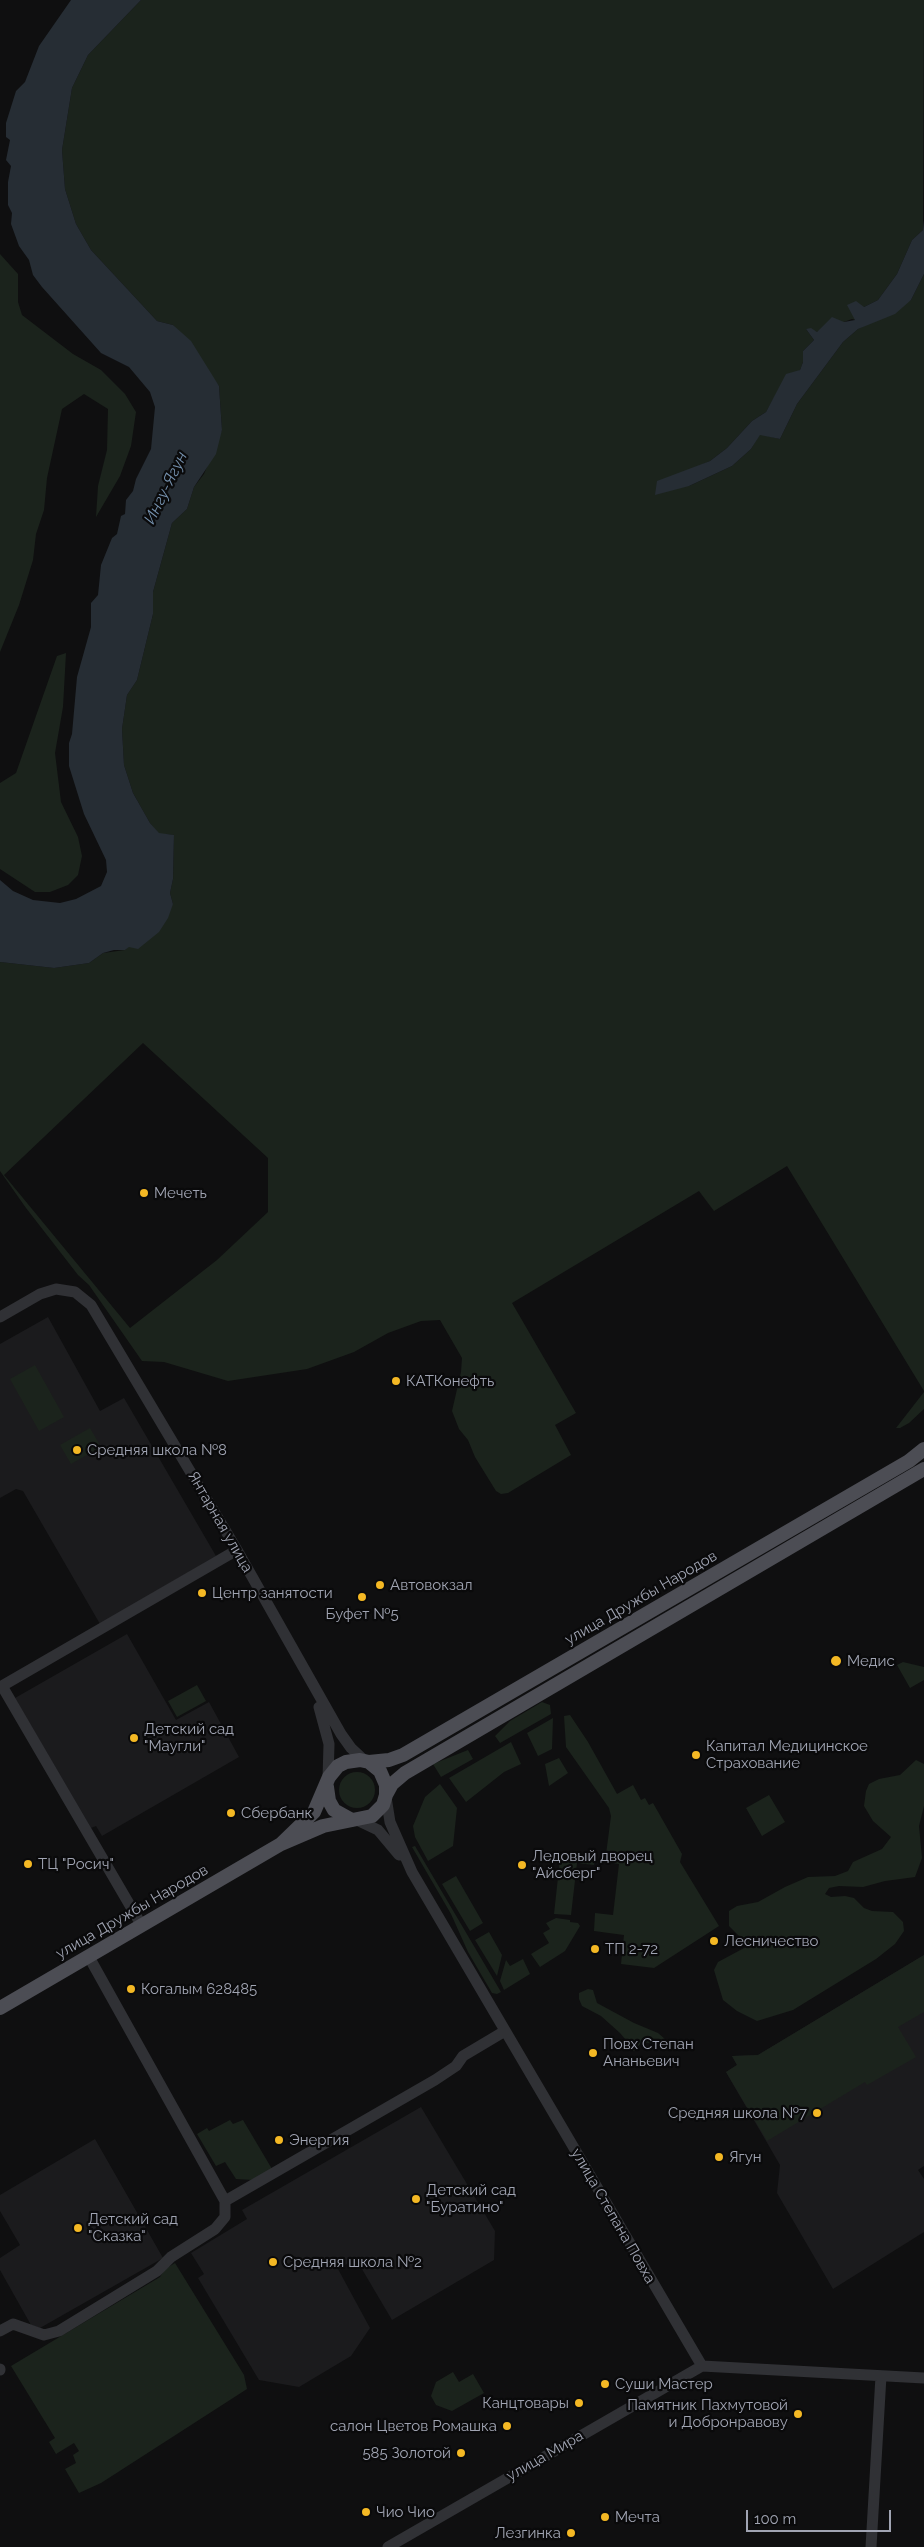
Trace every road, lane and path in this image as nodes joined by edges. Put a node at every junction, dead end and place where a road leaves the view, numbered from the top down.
1 (0, 1317) edge
2 (924, 1449) edge
3 (924, 1469) edge
4 (237, 1550) junction
5 (310, 1681) junction
6 (367, 1762) junction
7 (327, 1784) junction
8 (386, 1795) junction
9 (354, 1820) junction
10 (281, 1844) junction
11 (412, 1872) junction
12 (142, 1926) junction
13 (89, 1957) junction
14 (0, 2008) edge
15 (505, 2031) junction
16 (225, 2201) junction
17 (0, 2332) edge
18 (702, 2366) junction
19 (881, 2376) junction
20 (924, 2378) edge
21 (388, 2547) edge
22 (871, 2547) edge

1 - 4 street, Янтарная улица
2 - 6 main road, улица Дружбы Народов
3 - 8 main road, улица Дружбы Народов
4 - 5 street, Янтарная улица
4 - 12 street
5 - 6 street
5 - 7 street
6 - 7 main road
6 - 8 main road
7 - 9 main road
7 - 10 main road
8 - 9 main road
8 - 11 street
9 - 10 main road
9 - 11 street
10 - 12 main road, улица Дружбы Народов
11 - 15 street, улица Степана Повха
12 - 13 main road, улица Дружбы Народов
13 - 14 main road, улица Дружбы Народов
13 - 16 street
15 - 16 street
15 - 18 street, улица Степана Повха
16 - 17 street
18 - 19 street
18 - 21 street, улица Мира
19 - 20 street
19 - 22 street

